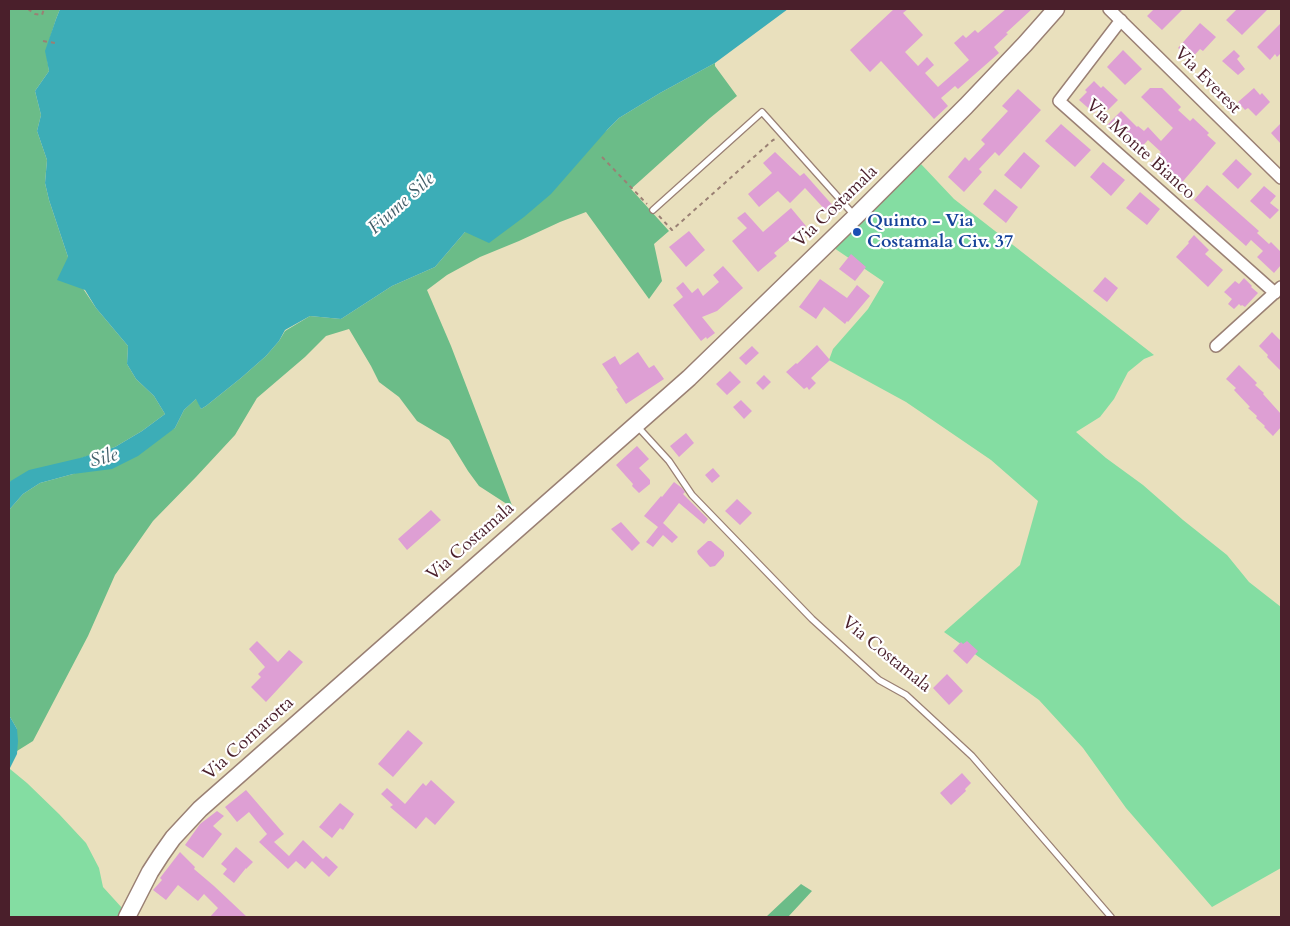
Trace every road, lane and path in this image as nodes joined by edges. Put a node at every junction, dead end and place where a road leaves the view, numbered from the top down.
1 (28, 9) edge
2 (44, 9) edge
3 (1056, 9) edge
4 (1109, 9) edge
5 (1121, 20) junction
6 (43, 41) dead end
7 (55, 43) dead end
8 (1281, 178) edge
9 (653, 210) dead end
10 (856, 216) junction
11 (1278, 290) edge
12 (1216, 346) dead end
13 (636, 424) junction
14 (423, 611) joint
15 (127, 917) edge
16 (1111, 917) edge

1 - 2 path
3 - 10 main road, Via Costamala
4 - 5 street, Via Everest
5 - 8 street, Via Everest
5 - 11 street, Via Monte Bianco
6 - 7 path
9 - 10 lane
10 - 13 main road, Via Costamala
11 - 12 street, Via Monte Bianco
13 - 14 main road, Via Costamala
13 - 16 lane, Via Costamala
14 - 15 main road, Via Cornarotta

